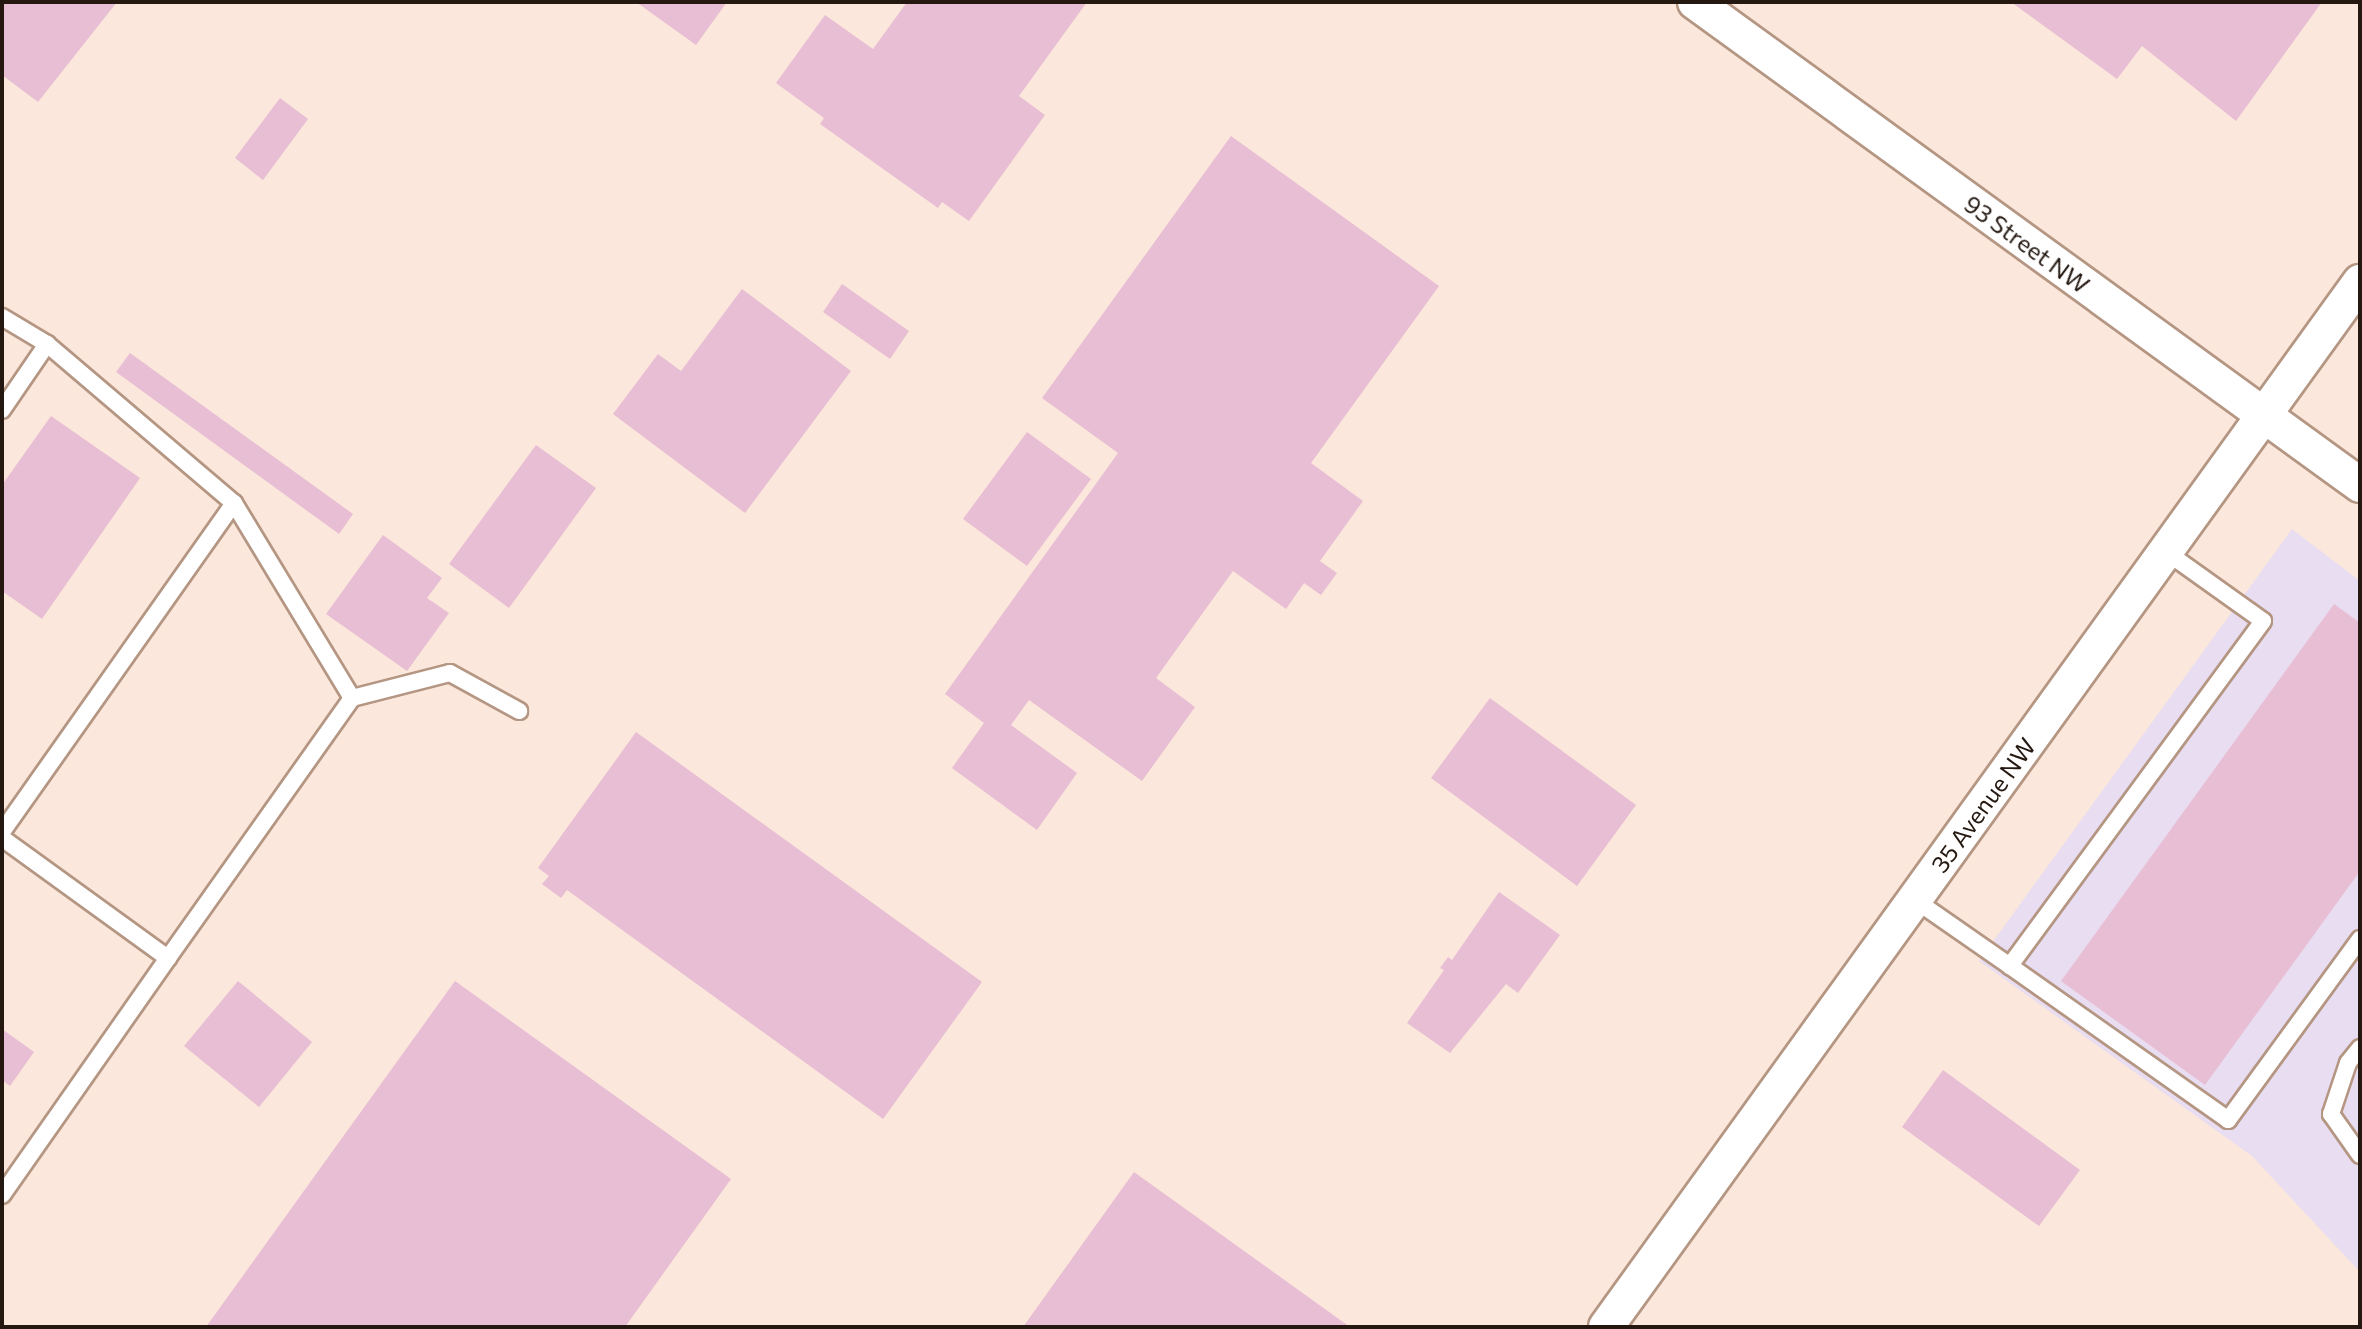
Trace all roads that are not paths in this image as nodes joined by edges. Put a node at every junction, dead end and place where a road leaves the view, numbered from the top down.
1 (1695, 2) edge
2 (2360, 282) edge
3 (2, 317) edge
4 (47, 344) junction
5 (2, 410) edge
6 (2263, 416) junction
7 (2360, 485) edge
8 (234, 503) junction
9 (2165, 551) junction
10 (352, 698) junction
11 (519, 711) dead end
12 (2, 835) edge
13 (1915, 900) junction
14 (2360, 939) edge
15 (168, 958) junction
16 (2010, 966) junction
17 (2360, 1048) edge
18 (2360, 1155) edge
19 (2, 1195) edge
20 (1606, 1327) edge

1 - 6 street, 93 Street NW
2 - 6 street, 35 Avenue NW
3 - 4 lane
4 - 5 lane
4 - 8 lane
6 - 7 street, 93 Street NW
6 - 9 street, 35 Avenue NW
8 - 10 lane
8 - 12 lane
9 - 13 street, 35 Avenue NW
9 - 16 lane
10 - 11 lane
10 - 15 lane
12 - 15 lane
13 - 16 lane
13 - 20 street, 35 Avenue NW
14 - 16 lane
15 - 19 lane
17 - 18 lane

